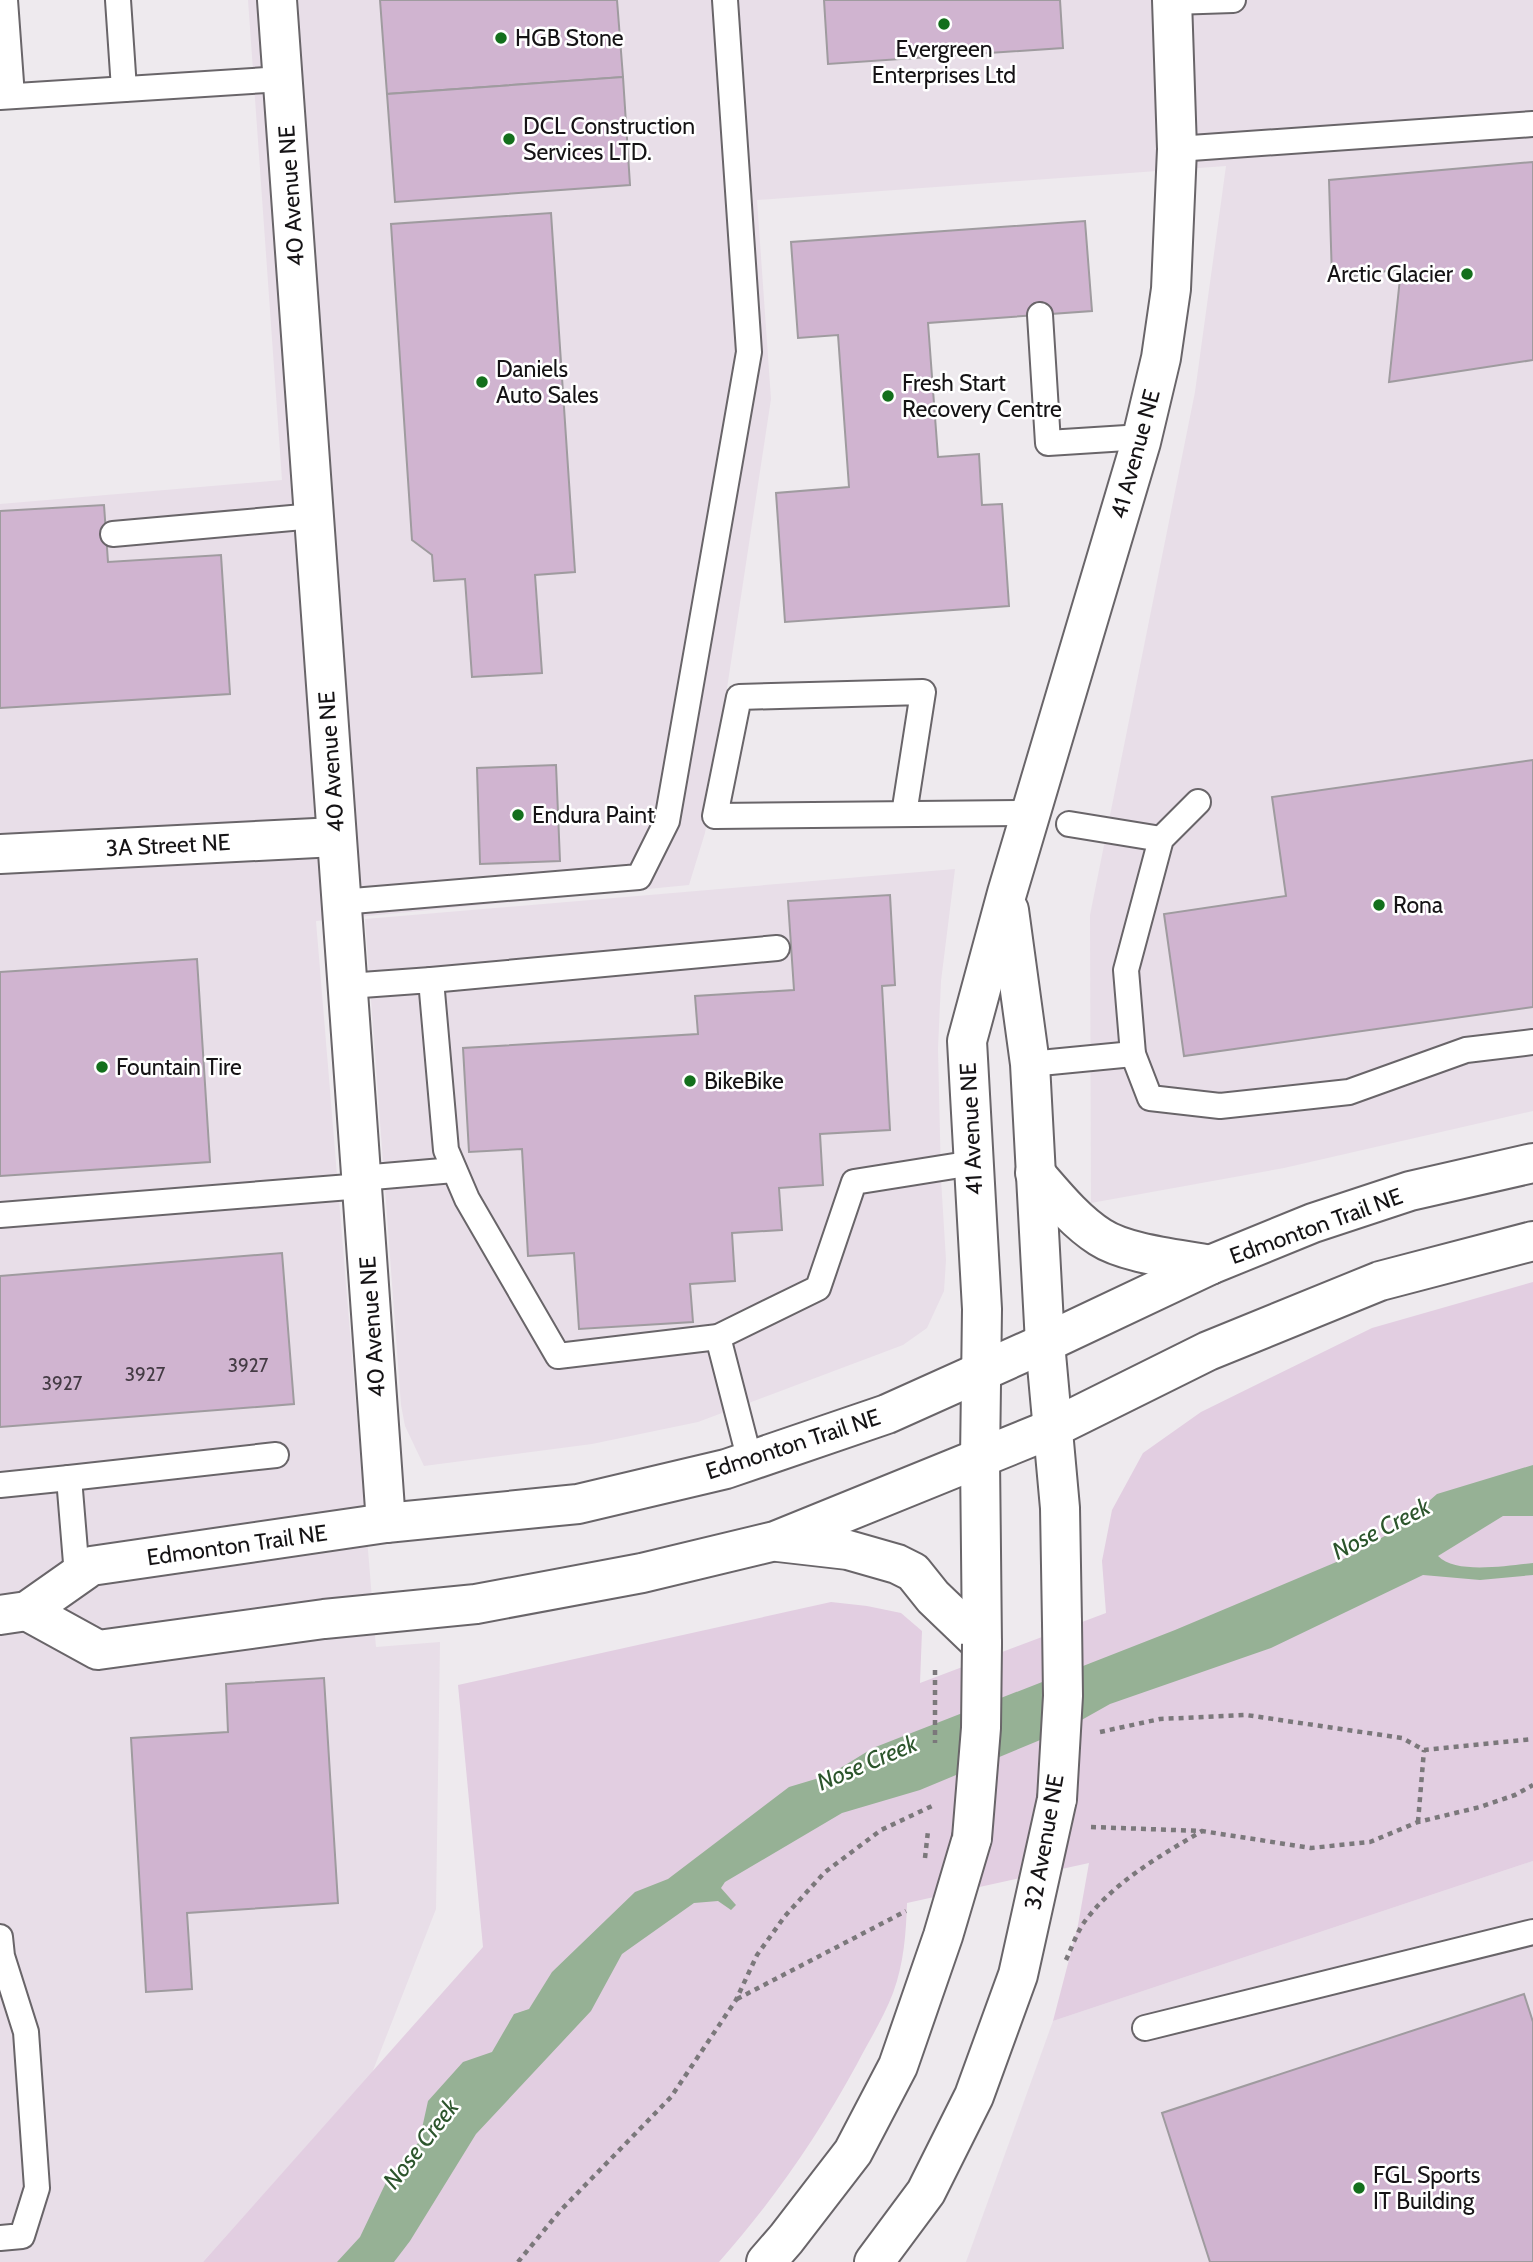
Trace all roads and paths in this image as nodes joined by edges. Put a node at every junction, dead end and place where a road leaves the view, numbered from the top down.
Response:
1 (5, 0) edge
2 (118, 0) edge
3 (277, 0) edge
4 (725, 0) edge
5 (1233, 0) edge
6 (1172, 1) edge
7 (283, 79) junction
8 (124, 89) junction
9 (6, 97) edge
10 (1533, 124) edge
11 (1177, 149) junction
12 (1040, 315) dead end
13 (1142, 438) junction
14 (314, 516) junction
15 (113, 534) dead end
16 (1198, 802) dead end
17 (1031, 813) junction
18 (904, 814) junction
19 (1069, 824) dead end
20 (336, 837) junction
21 (1161, 839) junction
22 (0, 854) edge
23 (1007, 893) junction
24 (341, 902) junction
25 (778, 948) dead end
26 (431, 980) junction
27 (348, 986) junction
28 (1533, 1042) edge
29 (1133, 1054) junction
30 (1030, 1064) junction
31 (973, 1163) junction
32 (1533, 1163) edge
33 (454, 1170) junction
34 (1035, 1173) junction
35 (361, 1182) junction
36 (0, 1216) edge
37 (1533, 1241) edge
38 (1210, 1265) junction
39 (718, 1337) junction
40 (1045, 1343) junction
41 (980, 1371) junction
42 (1051, 1429) junction
43 (276, 1455) dead end
44 (980, 1459) junction
45 (750, 1461) junction
46 (69, 1478) junction
47 (0, 1485) edge
48 (386, 1523) junction
49 (775, 1541) junction
50 (77, 1575) junction
51 (13, 1613) edge
52 (982, 1644) junction
53 (934, 1670) dead end
54 (1424, 1749) dead end
55 (935, 1753) dead end
56 (1533, 1785) edge
57 (933, 1793) dead end
58 (1418, 1822) junction
59 (1090, 1827) dead end
60 (1202, 1831) junction
61 (925, 1858) dead end
62 (911, 1909) dead end
63 (1533, 1932) edge
64 (1, 1950) edge
65 (1065, 1961) dead end
66 (736, 2000) dead end
67 (1145, 2028) dead end
68 (0, 2238) edge
69 (766, 2262) edge
70 (874, 2262) edge

1 - 9 lane
2 - 8 lane
3 - 7 main road, 40 Avenue NE
4 - 24 lane
5 - 6 lane
6 - 11 main road, 41 Avenue NE
7 - 8 lane
7 - 14 main road, 40 Avenue NE
8 - 9 lane
10 - 11 lane
11 - 13 main road, 41 Avenue NE
12 - 13 lane
13 - 17 main road, 41 Avenue NE
14 - 15 lane
14 - 20 main road, 40 Avenue NE
16 - 21 lane
17 - 18 lane
17 - 23 main road, 41 Avenue NE
18 - 18 lane
19 - 21 lane
20 - 22 main road, 3A Street NE
20 - 24 main road, 40 Avenue NE
21 - 29 lane
23 - 30 main road, 41 Avenue NE
23 - 31 main road, 41 Avenue NE
24 - 27 main road, 40 Avenue NE
25 - 26 lane
26 - 27 lane
26 - 33 lane
27 - 35 main road, 40 Avenue NE
28 - 29 lane
29 - 30 lane
30 - 34 main road, 41 Avenue NE
31 - 39 lane
31 - 41 main road, 41 Avenue NE
32 - 38 main road, Edmonton Trail NE
33 - 35 lane
33 - 39 lane
34 - 38 main road
34 - 40 main road, 41 Avenue NE
35 - 36 lane
35 - 48 main road, 40 Avenue NE
37 - 42 main road, Edmonton Trail NE
38 - 40 main road, Edmonton Trail NE
39 - 45 lane
40 - 41 main road, Edmonton Trail NE
40 - 42 main road, 32 Avenue NE
41 - 44 main road
41 - 45 main road, Edmonton Trail NE
42 - 44 main road, Edmonton Trail NE
42 - 70 main road, 32 Avenue NE, bridge
43 - 46 lane
44 - 49 main road, Edmonton Trail NE
44 - 52 main road
45 - 48 main road, Edmonton Trail NE
46 - 47 lane
46 - 50 lane
48 - 50 main road, Edmonton Trail NE
49 - 51 main road, Edmonton Trail NE
49 - 52 main road
50 - 51 main road, Edmonton Trail NE
52 - 69 main road, bridge
53 - 55 path, bridge
54 - 58 path
56 - 58 path
57 - 61 path, bridge
58 - 60 path
59 - 60 path
60 - 65 path
62 - 66 path
63 - 67 lane
64 - 68 lane

